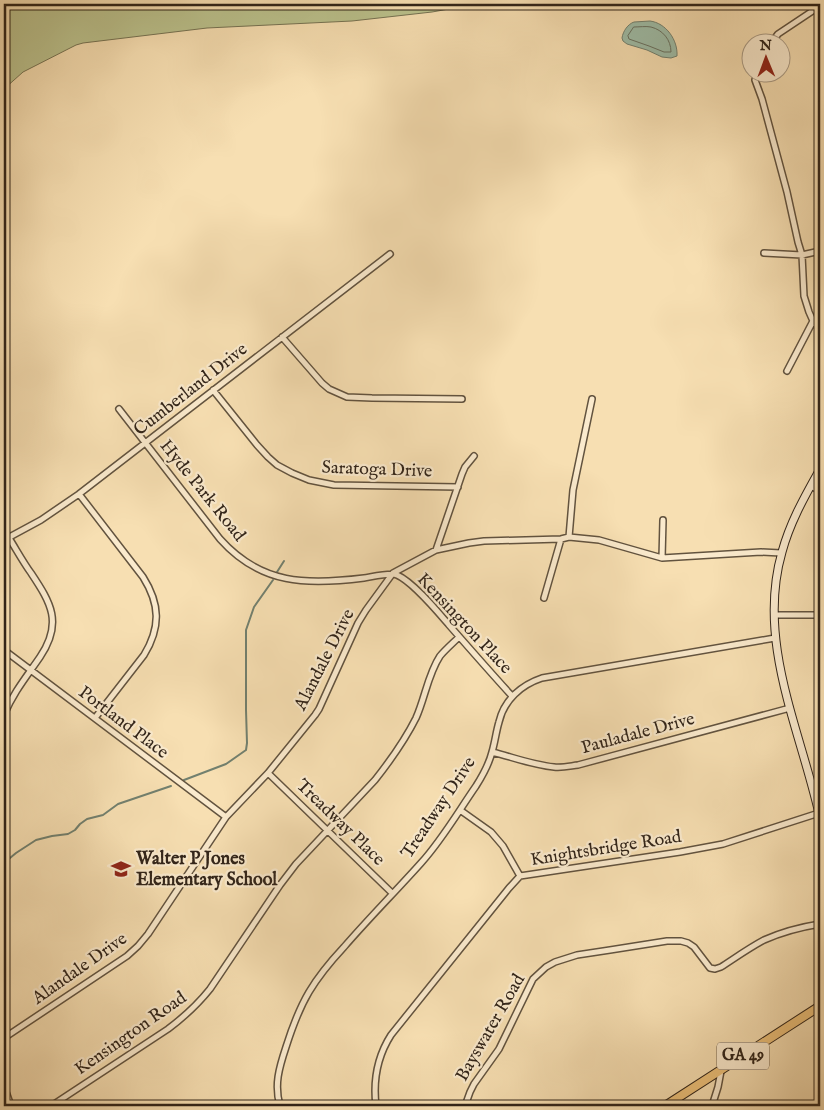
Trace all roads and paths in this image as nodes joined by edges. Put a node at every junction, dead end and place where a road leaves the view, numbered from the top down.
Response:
1 (820, 6) edge
2 (781, 32) edge
3 (757, 82) edge
4 (820, 251) edge
5 (764, 252) dead end
6 (390, 254) dead end
7 (802, 255) junction
8 (813, 321) junction
9 (820, 330) edge
10 (282, 336) junction
11 (787, 371) dead end
12 (213, 390) junction
13 (462, 399) dead end
14 (592, 399) dead end
15 (119, 409) dead end
16 (145, 442) junction
17 (474, 456) dead end
18 (820, 469) edge
19 (811, 486) junction
20 (458, 487) junction
21 (820, 491) edge
22 (78, 494) junction
23 (663, 520) dead end
24 (570, 537) junction
25 (6, 539) edge
26 (561, 539) junction
27 (436, 550) junction
28 (781, 553) junction
29 (662, 558) junction
30 (393, 574) junction
31 (544, 598) dead end
32 (774, 615) junction
33 (820, 615) edge
34 (460, 637) junction
35 (775, 638) junction
36 (4, 650) edge
37 (30, 670) junction
38 (512, 696) junction
39 (790, 708) junction
40 (4, 715) edge
41 (94, 718) junction
42 (492, 752) junction
43 (268, 773) junction
44 (460, 810) junction
45 (820, 813) edge
46 (226, 817) junction
47 (328, 831) junction
48 (520, 876) junction
49 (392, 893) junction
50 (820, 924) edge
51 (820, 1006) edge
52 (4, 1038) edge
53 (721, 1071) junction
54 (4, 1086) edge
55 (11, 1106) edge
56 (51, 1106) edge
57 (280, 1106) edge
58 (376, 1106) edge
59 (465, 1106) edge
60 (665, 1106) edge
61 (712, 1106) edge

1 - 2 street
3 - 7 street
4 - 7 street
5 - 7 street
6 - 10 street, Cumberland Drive
7 - 8 street
8 - 9 street
8 - 11 street
10 - 12 street, Cumberland Drive
10 - 13 street
12 - 16 street, Cumberland Drive
12 - 20 street, Saratoga Drive
14 - 24 street
15 - 16 street, Hyde Park Road
16 - 22 street, Cumberland Drive
16 - 30 street, Hyde Park Road
17 - 20 street
18 - 19 street
19 - 21 street
19 - 28 street
20 - 27 street
22 - 25 street, Cumberland Drive
22 - 41 street
23 - 29 street
24 - 26 street, Alandale Drive
24 - 29 street, Alandale Drive
25 - 37 street
26 - 27 street, Alandale Drive
26 - 31 street
27 - 30 street, Alandale Drive
28 - 29 street, Alandale Drive
28 - 32 street
30 - 34 street, Kensington Place
30 - 43 street, Alandale Drive
32 - 33 street
32 - 35 street
34 - 38 street, Kensington Place
34 - 47 street, Kensington Road
35 - 38 street, Treadway Drive
35 - 39 street
36 - 37 street, Portland Place
37 - 40 street
37 - 41 street, Portland Place
38 - 42 street, Treadway Drive
39 - 42 street, Pauladale Drive
39 - 45 street
41 - 46 street, Portland Place
42 - 44 street, Treadway Drive
43 - 46 street, Alandale Drive
43 - 47 street, Treadway Place
44 - 48 street
44 - 49 street, Treadway Drive
45 - 48 street, Knightsbridge Road
46 - 52 street, Alandale Drive
47 - 49 street, Treadway Place
47 - 56 street, Kensington Road
48 - 58 street, Knightsbridge Road
49 - 57 street, Treadway Drive
50 - 59 street, Bayswater Road
51 - 53 main road, GA 49
53 - 60 main road, GA 49
53 - 61 street
54 - 55 street

